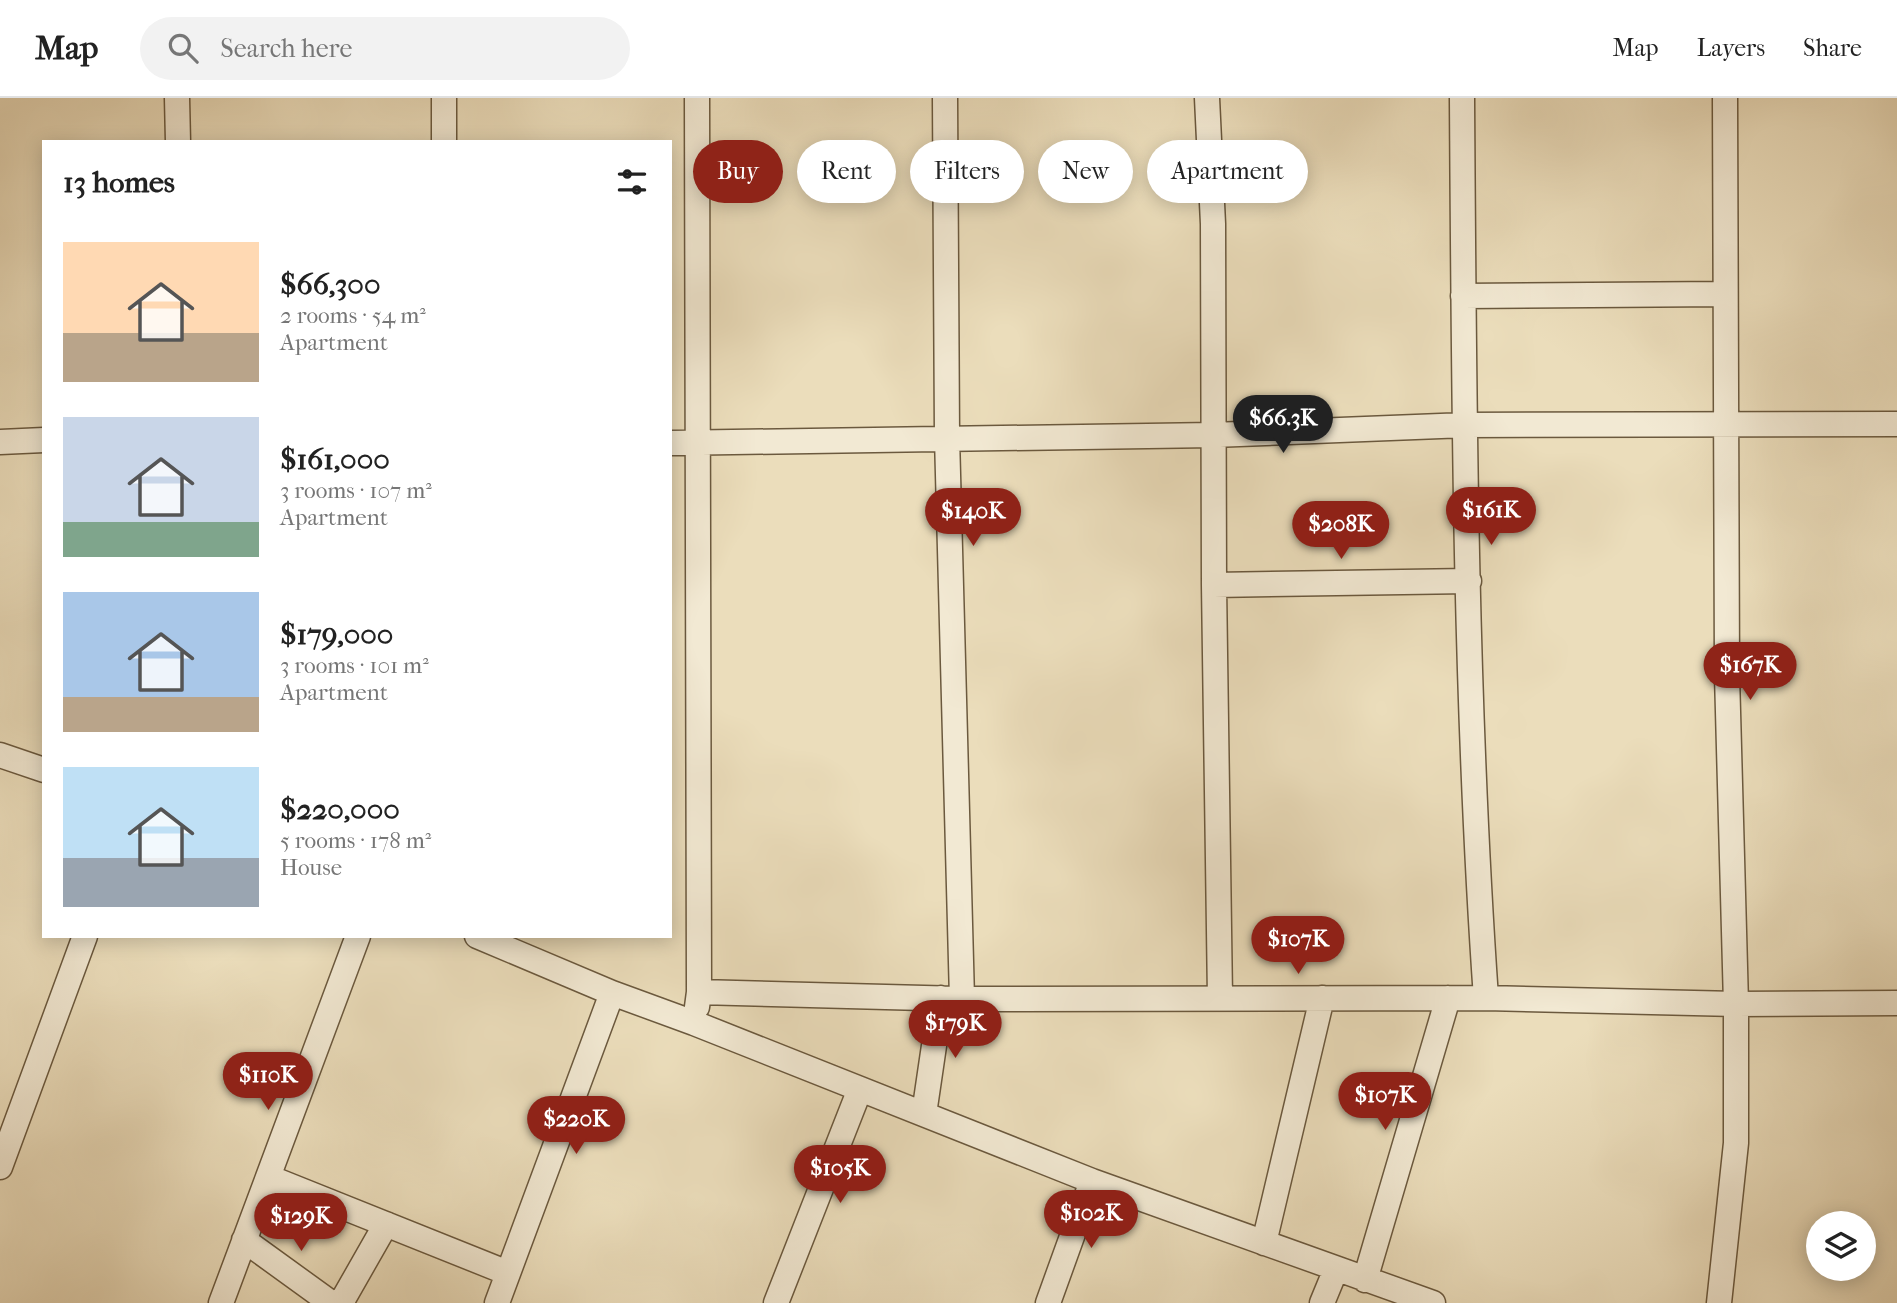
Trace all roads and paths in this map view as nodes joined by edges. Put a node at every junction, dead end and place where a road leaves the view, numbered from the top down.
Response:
1 (177, 98) edge
2 (444, 98) edge
3 (696, 98) edge
4 (945, 98) edge
5 (1208, 98) edge
6 (1462, 98) edge
7 (1725, 98) edge
8 (178, 140) edge
9 (444, 140) edge
10 (1724, 294) junction
11 (1463, 296) junction
12 (1897, 424) edge
13 (1466, 425) junction
14 (1727, 425) junction
15 (1213, 435) junction
16 (947, 437) junction
17 (42, 440) edge
18 (0, 442) edge
19 (672, 443) edge
20 (698, 443) junction
21 (1469, 581) junction
22 (1214, 585) junction
23 (0, 755) edge
24 (42, 769) edge
25 (84, 938) edge
26 (357, 938) edge
27 (482, 938) edge
28 (699, 992) junction
29 (612, 993) junction
30 (951, 998) junction
31 (1220, 998) junction
32 (1322, 998) junction
33 (1448, 998) junction
34 (1486, 998) junction
35 (1897, 1003) edge
36 (1736, 1004) junction
37 (694, 1023) junction
38 (860, 1089) junction
39 (924, 1114) junction
40 (0, 1167) edge
41 (268, 1177) junction
42 (1093, 1181) junction
43 (386, 1224) junction
44 (244, 1240) junction
45 (1264, 1243) junction
46 (1336, 1269) junction
47 (508, 1273) junction
48 (1365, 1280) junction
49 (221, 1303) edge
50 (331, 1303) edge
51 (341, 1303) edge
52 (497, 1303) edge
53 (776, 1303) edge
54 (1048, 1303) edge
55 (1322, 1303) edge
56 (1433, 1303) edge
57 (1719, 1303) edge

1 - 8 street
2 - 9 street
3 - 20 street
4 - 16 street
5 - 15 street
6 - 11 street
7 - 10 street
10 - 11 street
10 - 14 street
11 - 13 street
12 - 14 street
13 - 14 street
13 - 15 street
13 - 21 street
14 - 36 street
15 - 16 street
15 - 22 street
16 - 20 street
16 - 30 street
17 - 18 street
19 - 20 street
20 - 28 street
21 - 22 street
21 - 34 street
22 - 31 street
23 - 24 street
25 - 40 street
26 - 41 street
27 - 29 street
28 - 30 street
28 - 37 street
29 - 37 street
29 - 47 street
30 - 31 street
30 - 39 street
31 - 32 street
32 - 33 street
32 - 45 street
33 - 34 street
33 - 48 street
34 - 36 street
35 - 36 street
36 - 57 street
37 - 38 street
38 - 39 street
38 - 53 street
39 - 42 street
41 - 43 street
41 - 44 street
42 - 45 street
42 - 54 street
43 - 47 street
43 - 51 street
44 - 49 street
44 - 50 street
45 - 46 street
46 - 48 street
46 - 55 street
47 - 52 street
48 - 56 street

